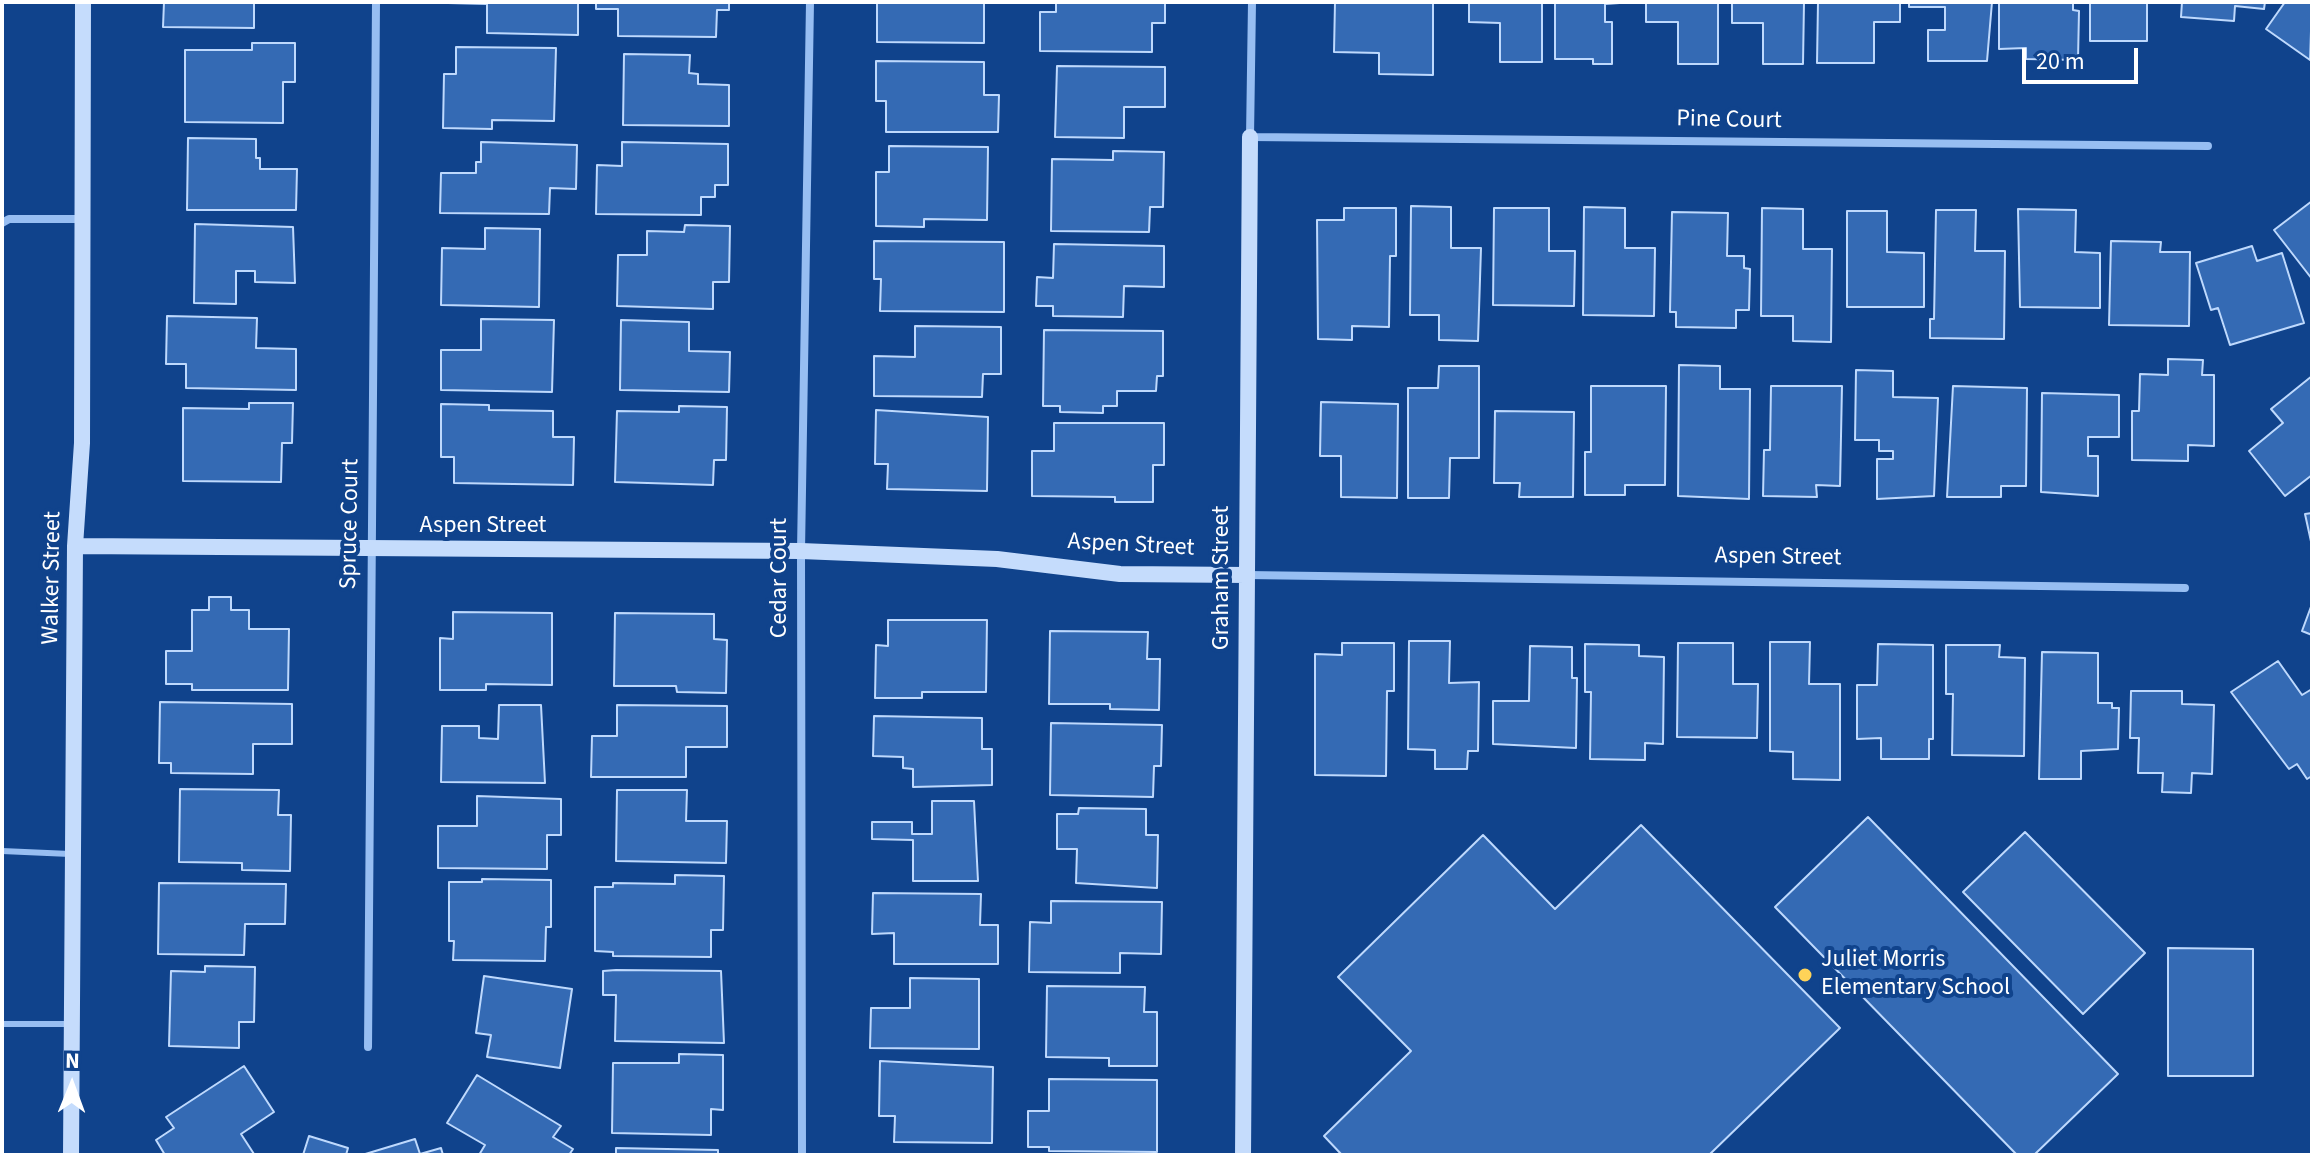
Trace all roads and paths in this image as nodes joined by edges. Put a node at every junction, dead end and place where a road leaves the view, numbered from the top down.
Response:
1 (83, 2) edge
2 (376, 2) edge
3 (810, 2) edge
4 (1252, 2) edge
5 (1250, 137) junction
6 (2208, 146) dead end
7 (4, 219) edge
8 (83, 219) junction
9 (75, 546) junction
10 (370, 551) junction
11 (801, 551) junction
12 (1247, 575) junction
13 (2185, 588) dead end
14 (2, 851) edge
15 (74, 855) junction
16 (2, 1024) edge
17 (72, 1024) junction
18 (368, 1047) dead end
19 (71, 1155) edge
20 (802, 1155) edge
21 (1243, 1155) edge

1 - 8 street, Walker Street
2 - 10 street, Spruce Court
3 - 11 street, Cedar Court
4 - 5 street, Graham Street
5 - 6 street, Pine Court
5 - 12 street, Graham Street
7 - 8 street
8 - 9 street, Walker Street
9 - 10 street, Aspen Street
9 - 15 street, Walker Street
10 - 11 street, Aspen Street
10 - 18 street, Spruce Court
11 - 12 street, Aspen Street
11 - 20 street, Cedar Court
12 - 13 street, Aspen Street
12 - 21 street, Graham Street
14 - 15 lane
15 - 17 street, Walker Street
16 - 17 lane
17 - 19 street, Walker Street

